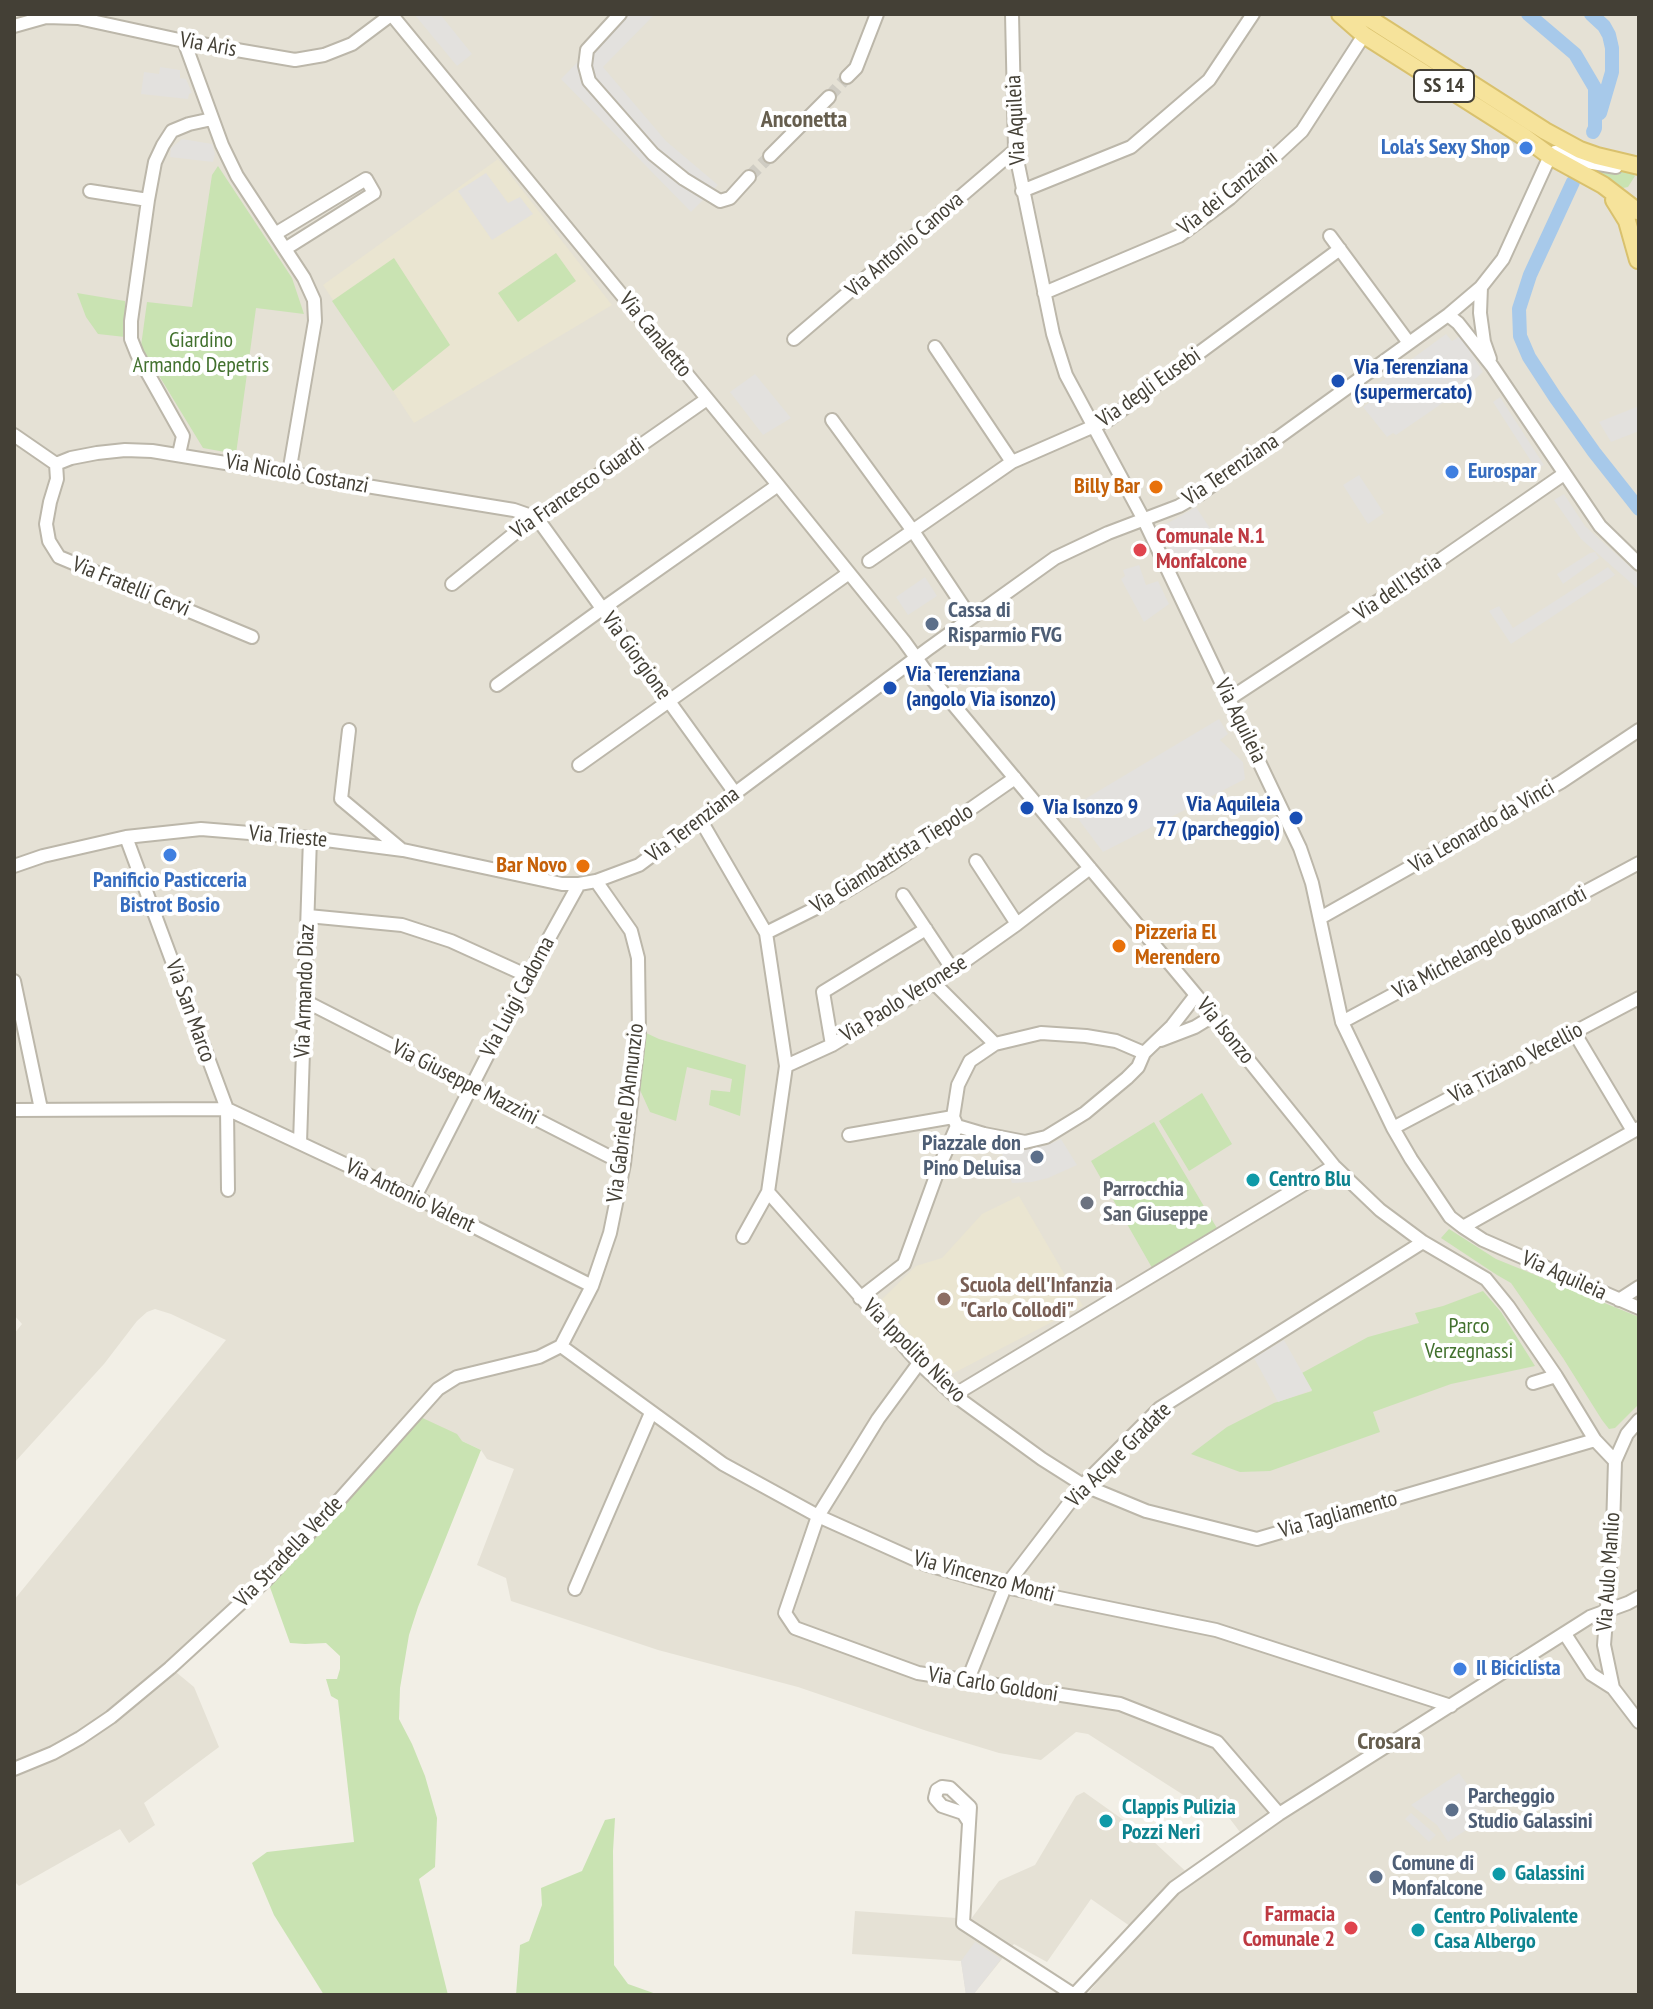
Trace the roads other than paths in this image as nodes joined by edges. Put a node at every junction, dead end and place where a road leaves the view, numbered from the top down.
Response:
1 (392, 14) edge
2 (620, 14) edge
3 (877, 14) edge
4 (1012, 14) edge
5 (1253, 14) edge
6 (1340, 14) edge
7 (1359, 14) edge
8 (111, 19) edge
9 (14, 26) edge
10 (1364, 35) junction
11 (184, 41) junction
12 (847, 77) tunnel mouth
13 (829, 97) tunnel mouth
14 (212, 119) junction
15 (1015, 150) junction
16 (770, 156) tunnel mouth
17 (1550, 156) junction
18 (1636, 166) edge
19 (749, 177) tunnel mouth
20 (1603, 185) junction
21 (90, 191) dead end
22 (1022, 191) junction
23 (1638, 192) edge
24 (148, 200) junction
25 (1638, 214) edge
26 (275, 234) junction
27 (1330, 236) dead end
28 (285, 249) junction
29 (1340, 249) junction
30 (1639, 258) edge
31 (1481, 287) junction
32 (1044, 293) junction
33 (1448, 315) junction
34 (794, 339) dead end
35 (1409, 343) junction
36 (935, 347) dead end
37 (1492, 366) junction
38 (707, 399) junction
39 (832, 420) dead end
40 (1094, 427) junction
41 (14, 435) edge
42 (179, 454) junction
43 (1012, 462) junction
44 (56, 464) junction
45 (289, 473) junction
46 (1564, 474) junction
47 (778, 485) junction
48 (537, 518) junction
49 (1144, 520) junction
50 (913, 531) junction
51 (869, 561) dead end
52 (1639, 564) edge
53 (849, 573) junction
54 (452, 584) dead end
55 (602, 609) junction
56 (971, 618) junction
57 (252, 637) dead end
58 (917, 657) junction
59 (497, 685) dead end
60 (1229, 699) junction
61 (668, 700) junction
62 (349, 730) dead end
63 (1639, 730) edge
64 (579, 765) dead end
65 (1015, 778) junction
66 (735, 793) junction
67 (700, 819) junction
68 (126, 837) junction
69 (310, 838) junction
70 (403, 850) junction
71 (976, 861) dead end
72 (1639, 863) edge
73 (14, 866) edge
74 (1090, 868) junction
75 (596, 881) junction
76 (562, 884) joint
77 (579, 884) junction
78 (903, 895) dead end
79 (308, 916) junction
80 (1320, 918) junction
81 (1017, 924) junction
82 (926, 929) junction
83 (766, 933) junction
84 (953, 970) junction
85 (528, 976) junction
86 (14, 981) edge
87 (934, 983) junction
88 (1196, 995) junction
89 (1639, 998) edge
90 (305, 1001) junction
91 (1213, 1016) junction
92 (1342, 1022) junction
93 (1574, 1032) junction
94 (1158, 1041) junction
95 (995, 1044) junction
96 (832, 1045) junction
97 (1144, 1053) junction
98 (786, 1066) junction
99 (471, 1086) junction
100 (41, 1109) junction
101 (227, 1109) junction
102 (14, 1110) edge
103 (955, 1121) junction
104 (1393, 1128) junction
105 (1636, 1130) edge
106 (849, 1135) dead end
107 (300, 1143) junction
108 (624, 1164) junction
109 (1334, 1166) junction
110 (228, 1190) dead end
111 (768, 1192) junction
112 (415, 1197) junction
113 (1463, 1227) junction
114 (743, 1237) dead end
115 (1423, 1242) junction
116 (592, 1286) junction
117 (1639, 1287) edge
118 (860, 1298) junction
119 (1619, 1300) junction
120 (1639, 1308) edge
121 (561, 1346) junction
122 (919, 1363) junction
123 (1556, 1376) junction
124 (1533, 1383) dead end
125 (954, 1395) junction
126 (651, 1413) junction
127 (1639, 1420) edge
128 (1595, 1440) junction
129 (1615, 1461) junction
130 (1083, 1485) junction
131 (818, 1516) junction
132 (1005, 1587) junction
133 (575, 1589) dead end
134 (1639, 1597) edge
135 (1608, 1611) junction
136 (1565, 1634) junction
137 (967, 1682) junction
138 (1613, 1688) junction
139 (1451, 1706) junction
140 (1639, 1722) edge
141 (14, 1769) edge
142 (1279, 1814) junction
143 (969, 1822) dead end
144 (1074, 1995) edge

1 - 11 street, Via Aris
1 - 38 street, Via Canaletto
2 - 19 street
3 - 12 street
4 - 15 street, Via Aquileia
5 - 22 street
6 - 10 main road, SS 14
7 - 18 main road
8 - 9 street, Via Aris
8 - 11 street, Via Aris
10 - 17 main road, SS 14
10 - 32 street, Via dei Canziani
11 - 14 street
13 - 16 street
14 - 24 street
14 - 26 street
15 - 22 street, Via Aquileia
15 - 34 street, Via Antonio Canova
17 - 18 street
17 - 20 main road
17 - 31 street, Via Terenziana
20 - 25 main road
20 - 30 main road
21 - 24 street
22 - 32 street, Via Aquileia
23 - 25 main road
24 - 42 street
26 - 28 street
26 - 28 street
27 - 29 street
28 - 45 street
29 - 35 street
29 - 40 street, Via degli Eusebi
31 - 33 street, Via Terenziana
31 - 37 street
32 - 40 street, Via Aquileia
33 - 35 street, Via Terenziana
33 - 37 street
35 - 49 street, Via Terenziana
36 - 43 street
37 - 46 street
38 - 47 street, Via Canaletto
38 - 48 street, Via Francesco Guardi
39 - 50 street
40 - 43 street, Via degli Eusebi
40 - 49 street, Via Aquileia
41 - 44 street
42 - 44 street, Via Nicolò Costanzi
42 - 45 street, Via Nicolò Costanzi
43 - 50 street, Via degli Eusebi
44 - 57 street, Via Fratelli Cervi
45 - 48 street, Via Nicolò Costanzi
46 - 52 street
46 - 60 street, Via dell'Istria
47 - 53 street, Via Canaletto
47 - 55 street
48 - 54 street, Via Francesco Guardi
48 - 55 street, Via Giorgione
49 - 56 street, Via Terenziana
49 - 60 street, Via Aquileia
50 - 51 street, Via degli Eusebi
50 - 56 street
53 - 58 street, Via Canaletto
53 - 61 street
55 - 59 street
55 - 61 street, Via Giorgione
56 - 58 street, Via Terenziana
58 - 65 street, Via Isonzo
58 - 66 street, Via Terenziana
60 - 80 street, Via Aquileia
61 - 64 street
61 - 66 street, Via Giorgione
62 - 70 street
63 - 80 street, Via Leonardo da Vinci
65 - 74 street, Via Isonzo
65 - 83 street, Via Giambattista Tiepolo
66 - 67 street, Via Terenziana
67 - 75 street, Via Terenziana
67 - 83 street
68 - 69 street, Via Trieste
68 - 73 street, Via Trieste
68 - 101 street, Via San Marco
69 - 70 street, Via Trieste
69 - 79 street, Via Armando Diaz
70 - 76 street, Via Trieste
71 - 81 street
72 - 92 street, Via Michelangelo Buonarroti
74 - 81 street, Via Paolo Veronese
74 - 88 street, Via Isonzo
75 - 77 street, Via Terenziana
75 - 108 street, Via Gabriele D'Annunzio
76 - 77 street, Via Terenziana
77 - 85 street, Via Luigi Cadorna
78 - 82 street
79 - 85 street
79 - 90 street, Via Armando Diaz
80 - 92 street, Via Aquileia
81 - 84 street, Via Paolo Veronese
82 - 84 street
82 - 96 street
83 - 98 street
84 - 87 street, Via Paolo Veronese
85 - 99 street, Via Luigi Cadorna
86 - 100 street
87 - 95 street
87 - 96 street, Via Paolo Veronese
88 - 91 street, Via Isonzo
88 - 94 street
89 - 93 street, Via Tiziano Vecellio
90 - 99 street, Via Giuseppe Mazzini
90 - 107 street, Via Armando Diaz
91 - 94 street
91 - 109 street, Via Isonzo
92 - 104 street, Via Aquileia
93 - 104 street, Via Tiziano Vecellio
93 - 105 street
94 - 97 street
95 - 97 street
95 - 103 street
96 - 98 street, Via Paolo Veronese
97 - 103 street
98 - 111 street
99 - 108 street, Via Giuseppe Mazzini
99 - 112 street, Via Luigi Cadorna
100 - 101 street
100 - 102 street
101 - 107 street, Via Antonio Valent
101 - 110 street, Via San Marco
103 - 106 street
103 - 118 street
104 - 113 street, Via Aquileia
105 - 113 street
107 - 112 street, Via Antonio Valent
108 - 116 street, Via Gabriele D'Annunzio
109 - 115 street, Via Isonzo
109 - 125 street
111 - 114 street
111 - 118 street, Via Ippolito Nievo
112 - 116 street, Via Antonio Valent
113 - 119 street, Via Aquileia
115 - 123 street, Via Isonzo
115 - 130 street, Via Acque Gradate
116 - 121 street, Via Gabriele D'Annunzio
117 - 119 street
118 - 122 street, Via Ippolito Nievo
119 - 120 street, Via Aquileia
121 - 126 street, Via Vincenzo Monti
121 - 141 street, Via Stradella Verde
122 - 125 street, Via Ippolito Nievo
122 - 131 street
123 - 124 street
123 - 128 street, Via Isonzo
125 - 130 street, Via Ippolito Nievo
126 - 131 street, Via Vincenzo Monti
126 - 133 street
127 - 129 street, Via Aulo Manlio
128 - 129 street, Via Isonzo
128 - 130 street, Via Tagliamento
129 - 135 street, Via Aulo Manlio
130 - 132 street, Via Acque Gradate
131 - 132 street, Via Vincenzo Monti
131 - 137 street, Via Carlo Goldoni
132 - 137 street, Via Acque Gradate
132 - 139 street, Via Vincenzo Monti
134 - 135 street
135 - 136 street
135 - 138 street, Via Aulo Manlio
136 - 138 street
136 - 139 street
137 - 142 street, Via Carlo Goldoni
138 - 140 street, Via Aulo Manlio
139 - 142 street
142 - 144 street
143 - 144 street

